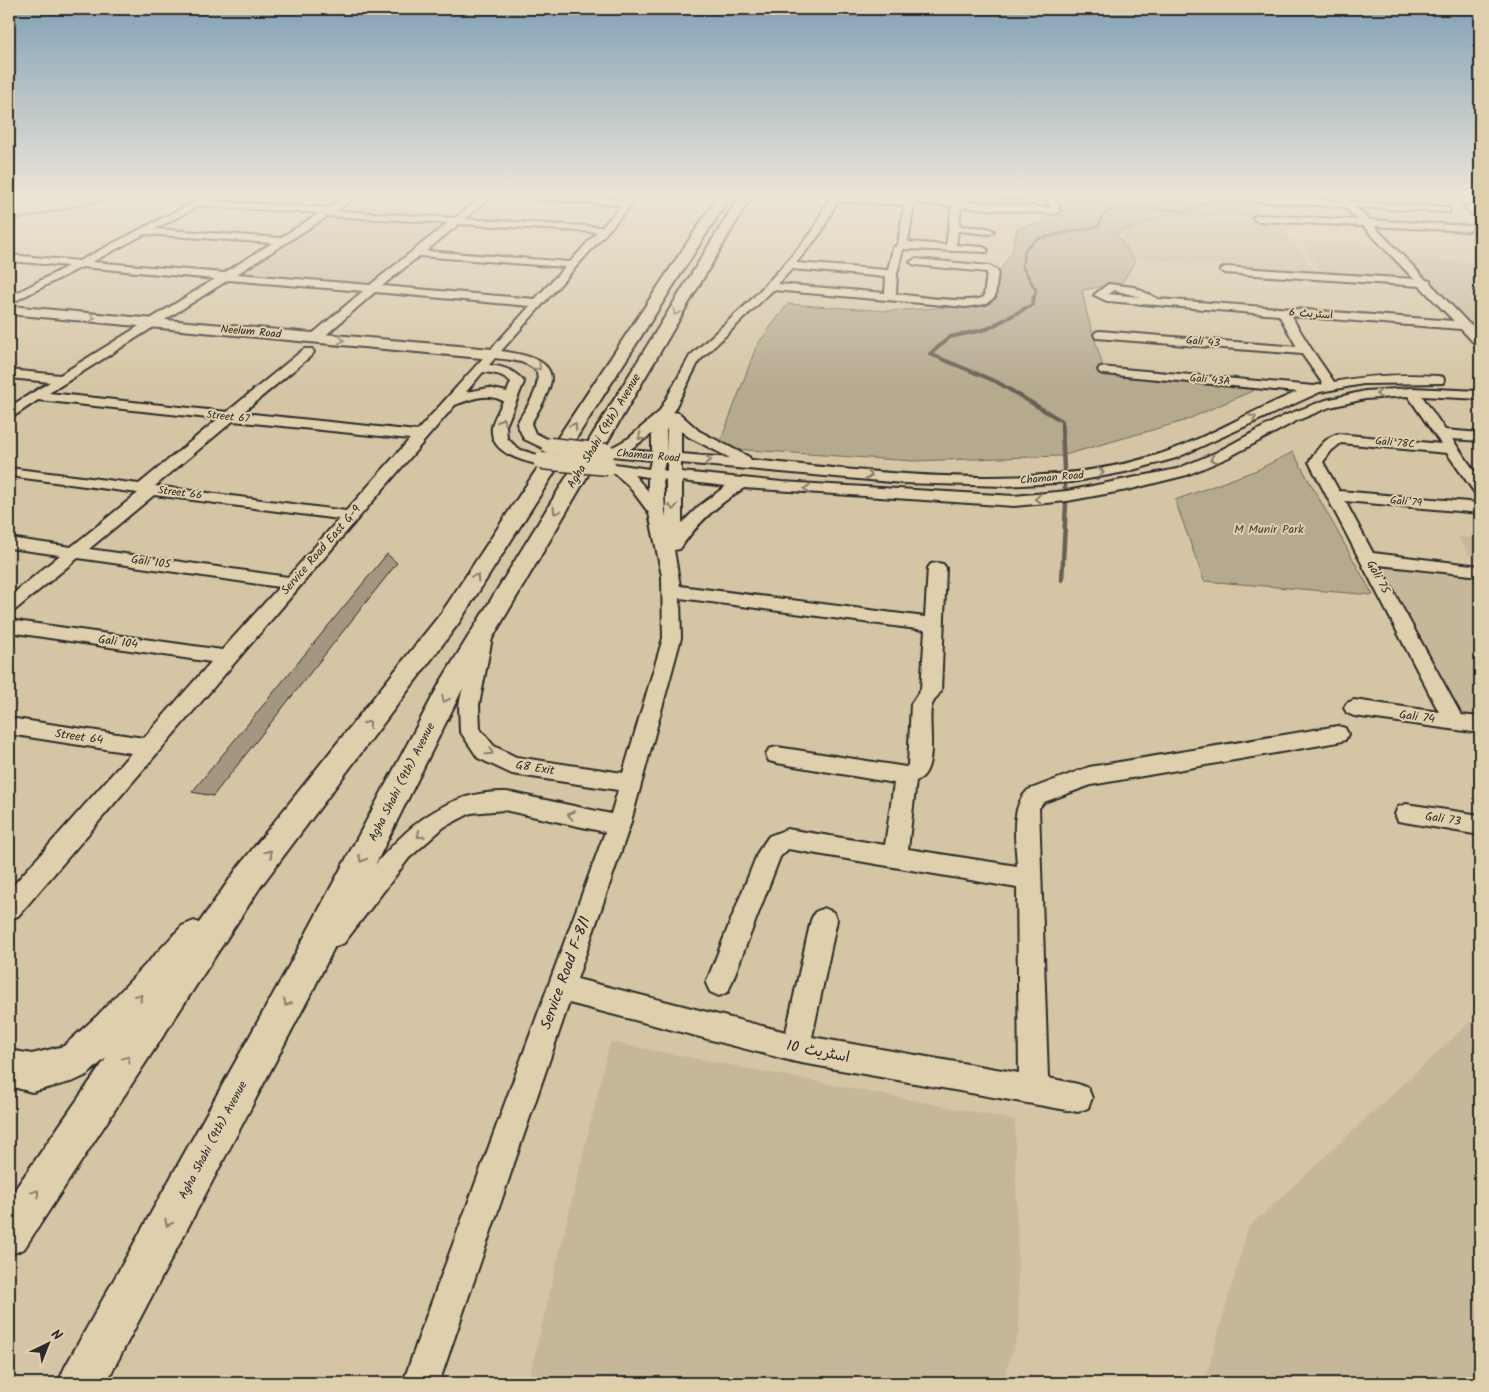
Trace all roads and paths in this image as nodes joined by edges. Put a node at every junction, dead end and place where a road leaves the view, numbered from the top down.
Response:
1 (32, 260) edge
2 (87, 260) edge
3 (252, 260) edge
4 (408, 260) edge
5 (508, 260) edge
6 (578, 260) edge
7 (684, 260) edge
8 (687, 260) edge
9 (794, 260) edge
10 (895, 260) edge
11 (1403, 260) edge
12 (915, 262) dead end
13 (79, 264) junction
14 (574, 265) junction
15 (789, 266) junction
16 (1225, 270) dead end
17 (892, 274) junction
18 (226, 277) junction
19 (1426, 284) junction
20 (769, 286) junction
21 (372, 289) junction
22 (890, 297) junction
23 (9, 301) edge
24 (1156, 302) dead end
25 (540, 303) junction
26 (9, 310) edge
27 (1283, 312) junction
28 (9, 322) edge
29 (151, 323) junction
30 (1467, 326) junction
31 (135, 333) junction
32 (1100, 335) dead end
33 (1480, 342) edge
34 (311, 345) junction
35 (1306, 351) junction
36 (492, 354) junction
37 (480, 368) junction
38 (1104, 370) dead end
39 (9, 374) edge
40 (62, 379) junction
41 (1480, 383) edge
42 (1324, 388) junction
43 (1412, 392) junction
44 (1480, 395) edge
45 (36, 396) junction
46 (511, 400) junction
47 (450, 403) junction
48 (9, 413) edge
49 (669, 414) junction
50 (229, 417) junction
51 (1442, 434) junction
52 (421, 436) junction
53 (1480, 437) edge
54 (1338, 438) joint
55 (1452, 449) junction
56 (666, 457) junction
57 (612, 460) junction
58 (751, 464) junction
59 (9, 472) edge
60 (656, 474) junction
61 (673, 476) junction
62 (743, 482) junction
63 (146, 489) junction
64 (1480, 490) edge
65 (1332, 495) junction
66 (1480, 508) edge
67 (657, 512) junction
68 (351, 516) junction
69 (9, 543) edge
70 (671, 550) junction
71 (76, 552) junction
72 (1369, 558) junction
73 (937, 568) dead end
74 (1480, 571) edge
75 (293, 583) junction
76 (673, 591) junction
77 (9, 606) edge
78 (934, 625) junction
79 (9, 626) edge
80 (486, 626) junction
81 (227, 658) junction
82 (1354, 708) dead end
83 (1455, 722) junction
84 (1480, 725) edge
85 (9, 726) edge
86 (1338, 734) dead end
87 (149, 747) junction
88 (777, 755) dead end
89 (906, 776) junction
90 (630, 784) junction
91 (1406, 814) dead end
92 (1480, 825) edge
93 (619, 826) junction
94 (895, 858) junction
95 (250, 876) junction
96 (1028, 878) junction
97 (12, 899) edge
98 (824, 920) dead end
99 (302, 976) junction
100 (719, 983) dead end
101 (561, 988) junction
102 (796, 1048) junction
103 (20, 1070) edge
104 (1034, 1089) junction
105 (1078, 1098) dead end
106 (9, 1234) edge
107 (81, 1383) edge
108 (422, 1383) edge

1 - 13 street
2 - 13 street
3 - 18 street
4 - 21 street
5 - 14 street
6 - 14 street, Service Road East G-9
95 -> 7 main road, Agha Shahi (9th) Avenue
8 -> 80 main road, Agha Shahi (9th) Avenue
9 - 15 street, Service Road F-8/1
10 - 17 street
11 - 19 street
12 - 22 street
13 - 18 street
13 - 23 street
14 - 25 street, Service Road East G-9
15 - 17 street
15 - 20 street, Service Road F-8/1
16 - 19 street
17 - 22 street
18 - 21 street
18 - 29 street
19 - 30 street
20 - 22 street
20 - 49 street, Service Road F-8/1
21 - 25 street
21 - 34 street
24 - 27 street, اسٹریٹ 6
25 - 36 street, Service Road East G-9
26 -> 29 main road, Neelum Road
27 - 30 street, اسٹریٹ 6
27 - 35 street
28 - 31 main road, Neelum Road
29 - 31 street
29 - 34 main road, Neelum Road
30 - 33 street
31 - 34 main road, Neelum Road
31 - 40 street
32 - 35 street, Gali 43
34 -> 36 main road, Neelum Road
34 - 37 main road, Neelum Road
34 - 50 street
35 - 42 street
36 - 37 street, Service Road East G-9
36 -> 57 street, bridge
37 - 46 street
37 - 47 street, Service Road East G-9
38 - 42 street, Gali 43A
39 - 40 street
40 - 45 street
41 - 42 street, Chaman Road
58 -> 42 street, Chaman Road
43 - 44 street, Chaman Road
43 - 51 street
43 -> 62 street, Chaman Road
45 - 48 street
45 - 50 street, Street 67
46 - 47 street
57 -> 46 street, bridge
47 - 52 street, Service Road East G-9
49 - 56 street, Service Road F-8/1
49 -> 57 street
49 - 58 street
50 - 52 street, Street 67
50 - 63 street
51 - 53 street
51 - 55 street
52 - 68 street, Service Road East G-9
54 - 55 street, Gali 78C
54 - 65 street, Gali 75
55 - 64 street
56 - 57 street, Chaman Road
56 -> 58 street, Chaman Road
56 - 60 street, Service Road F-8/1
56 - 61 street, Service Road F-8/1
57 - 60 street, Chaman Road
57 - 67 street
59 - 63 street, Street 66
60 - 61 street, Chaman Road
60 - 67 street, Service Road F-8/1
61 - 62 street, Chaman Road
61 -> 70 street, Service Road F-8/1
62 - 70 street
63 - 68 street, Street 66
63 - 71 street
65 - 66 street, Gali 79
65 - 72 street, Gali 75
67 - 70 street, Service Road F-8/1
68 - 75 street, Service Road East G-9
69 - 71 street, Gali 105
70 - 76 street, Service Road F-8/1
71 - 75 street, Gali 105
71 - 77 street
72 - 74 street
72 - 83 street, Gali 75
73 - 78 street
75 - 81 street, Service Road East G-9
76 - 78 street
76 - 90 street, Service Road F-8/1
78 - 89 street
79 - 81 street, Gali 104
80 -> 90 street, G8 Exit
80 -> 99 main road, Agha Shahi (9th) Avenue
81 - 87 street, Service Road East G-9
82 - 83 street, Gali 74
83 - 84 street, Gali 74
85 - 87 street, Street 64
86 - 96 street
87 - 97 street, Service Road East G-9
88 - 89 street
89 - 94 street
90 - 93 street, Service Road F-8/1
91 - 92 street, Gali 73
93 -> 99 street
93 - 101 street, Service Road F-8/1
94 - 96 street
94 - 100 street
103 -> 95 main road
106 -> 95 main road, Agha Shahi (9th) Avenue
96 - 104 street
98 - 102 street
99 -> 107 main road, Agha Shahi (9th) Avenue
101 - 102 street, اسٹریٹ 10
101 - 108 street, Service Road F-8/1
102 - 104 street, اسٹریٹ 10
104 - 105 street, اسٹریٹ 10

